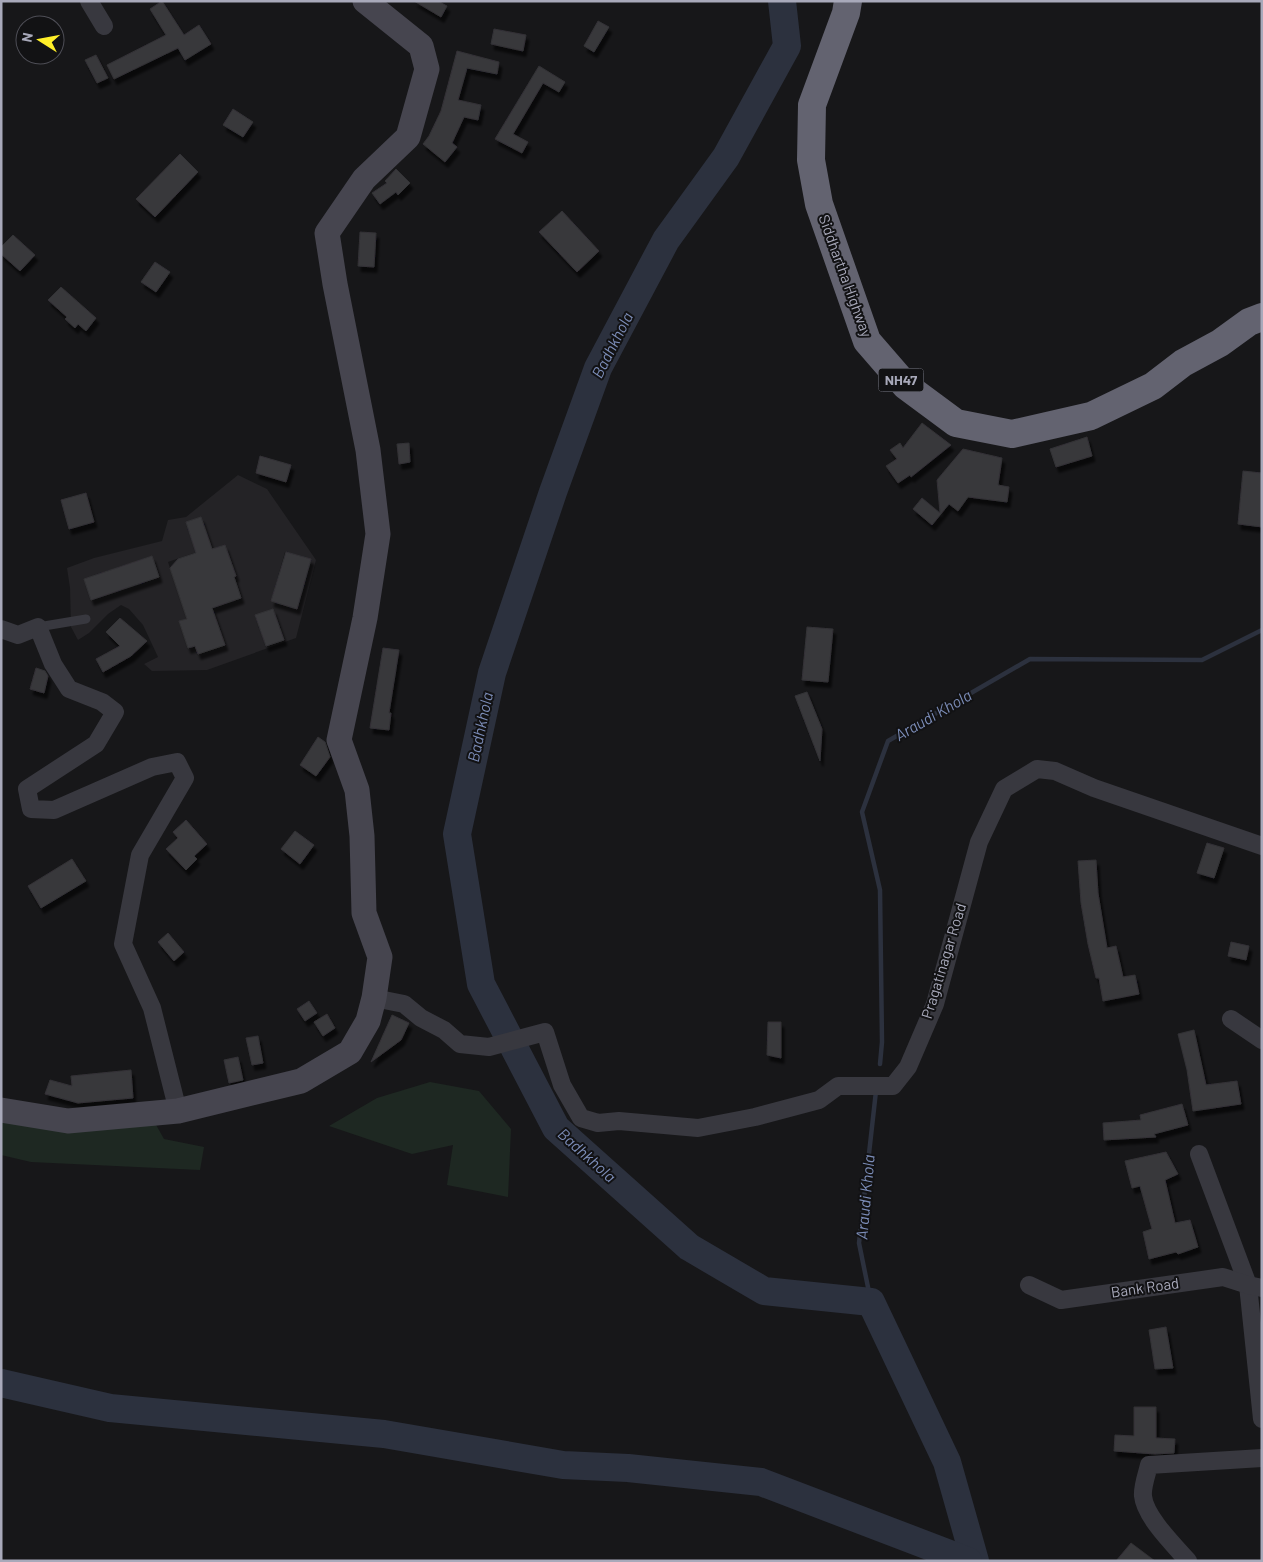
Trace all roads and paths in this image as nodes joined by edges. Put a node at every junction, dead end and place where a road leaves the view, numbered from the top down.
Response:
1 (89, 1) edge
2 (365, 1) edge
3 (848, 1) edge
4 (104, 26) dead end
5 (1262, 317) edge
6 (86, 618) dead end
7 (38, 627) junction
8 (1, 628) edge
9 (1262, 846) edge
10 (374, 998) junction
11 (1231, 1019) dead end
12 (1262, 1040) edge
13 (1, 1110) edge
14 (178, 1111) junction
15 (1199, 1154) dead end
16 (1029, 1285) dead end
17 (1255, 1286) edge
18 (1262, 1419) edge
19 (1262, 1458) edge
20 (1188, 1561) edge

1 - 4 street
2 - 10 main road
3 - 5 highway, Siddhartha Highway / NH47
6 - 7 lane
7 - 8 street
7 - 14 street
9 - 10 street, Pragatinagar Road
10 - 14 main road
11 - 12 street
13 - 14 main road
15 - 17 street
16 - 17 street, Bank Road
17 - 18 street
19 - 20 street

